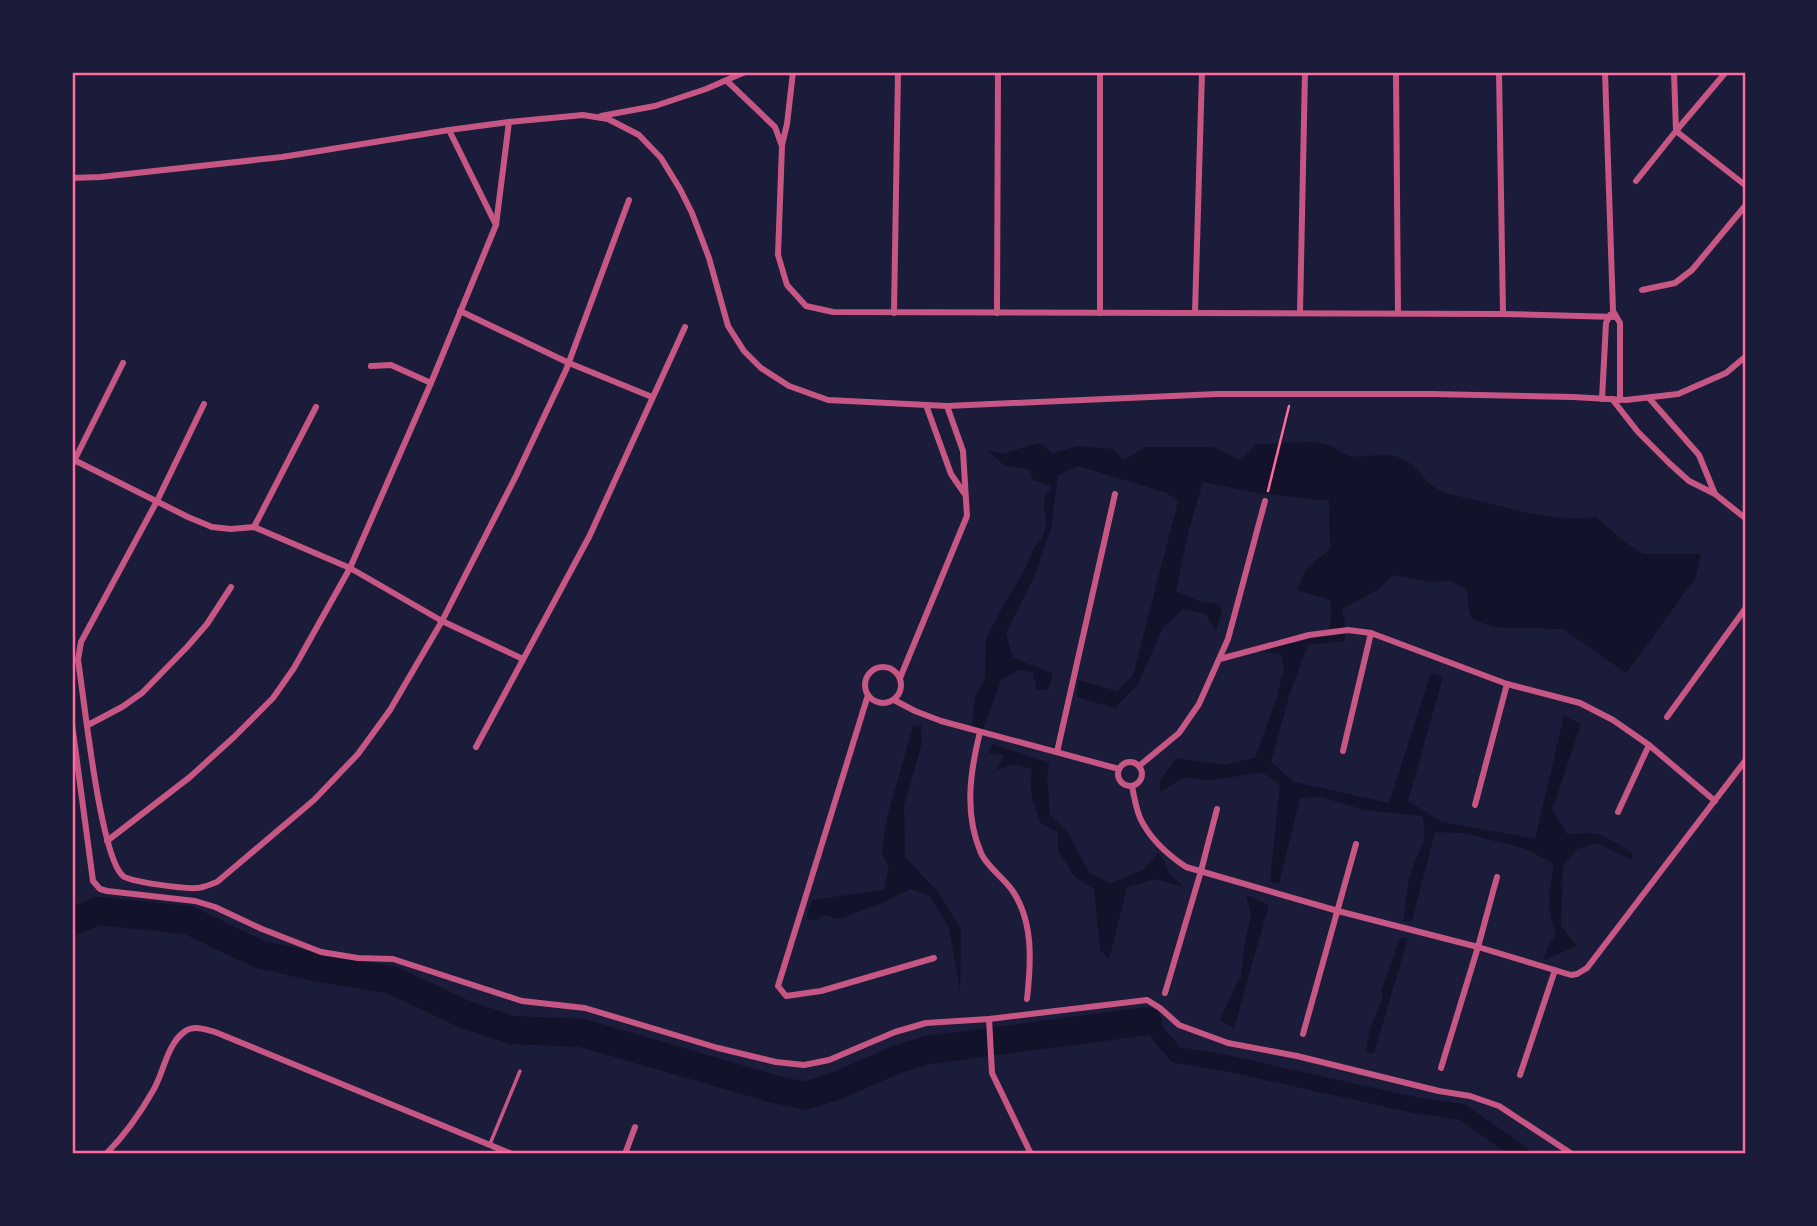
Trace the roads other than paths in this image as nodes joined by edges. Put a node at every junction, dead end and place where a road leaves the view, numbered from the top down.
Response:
1 (745, 72) edge
2 (793, 72) edge
3 (898, 72) edge
4 (998, 72) edge
5 (1100, 72) edge
6 (1202, 72) edge
7 (1305, 72) edge
8 (1396, 72) edge
9 (1499, 72) edge
10 (1605, 72) edge
11 (1674, 72) edge
12 (1727, 72) edge
13 (727, 80) junction
14 (595, 117) junction
15 (509, 122) junction
16 (449, 130) junction
17 (1676, 131) junction
18 (782, 146) junction
19 (72, 178) edge
20 (1636, 181) dead end
21 (1745, 185) edge
22 (629, 200) dead end
23 (1745, 206) edge
24 (496, 225) junction
25 (1642, 290) dead end
26 (460, 311) junction
27 (894, 313) junction
28 (997, 313) junction
29 (1100, 313) junction
30 (1195, 313) junction
31 (1300, 313) junction
32 (1398, 313) junction
33 (1503, 314) junction
34 (1613, 315) junction
35 (685, 327) dead end
36 (1605, 346) junction
37 (1621, 346) junction
38 (1745, 357) edge
39 (569, 362) junction
40 (123, 363) dead end
41 (371, 366) dead end
42 (431, 383) junction
43 (652, 397) junction
44 (1649, 398) junction
45 (1602, 399) junction
46 (1616, 400) junction
47 (205, 404) dead end
48 (926, 405) junction
49 (947, 406) junction
50 (316, 407) dead end
51 (73, 462) edge
52 (1115, 494) dead end
53 (1715, 494) junction
54 (965, 495) junction
55 (157, 501) junction
56 (1265, 501) road end
57 (1745, 518) edge
58 (254, 527) junction
59 (350, 568) junction
60 (231, 587) dead end
61 (1745, 609) edge
62 (442, 621) junction
63 (1371, 633) junction
64 (523, 659) junction
65 (1220, 659) junction
66 (900, 678) junction
67 (1507, 684) junction
68 (868, 695) junction
69 (894, 700) junction
70 (1667, 717) dead end
71 (72, 724) edge
72 (88, 726) junction
73 (979, 732) junction
74 (1648, 746) junction
75 (475, 747) dead end
76 (1343, 751) dead end
77 (1057, 752) junction
78 (1745, 761) edge
79 (1139, 766) junction
80 (1119, 769) junction
81 (1132, 786) junction
82 (1715, 801) junction
83 (1475, 805) dead end
84 (1217, 810) dead end
85 (1618, 812) dead end
86 (107, 841) junction
87 (1356, 844) dead end
88 (1201, 870) junction
89 (1497, 877) dead end
90 (1338, 911) junction
91 (1478, 947) junction
92 (933, 958) dead end
93 (1555, 970) junction
94 (1165, 993) dead end
95 (1027, 999) dead end
96 (989, 1019) junction
97 (1303, 1034) dead end
98 (1441, 1068) dead end
99 (520, 1071) dead end
100 (1520, 1075) dead end
101 (635, 1126) dead end
102 (490, 1145) junction
103 (106, 1154) edge
104 (512, 1154) edge
105 (625, 1154) edge
106 (1031, 1154) edge
107 (1572, 1154) edge

1 - 13 street
2 - 18 street
3 - 27 street
4 - 28 street
5 - 29 street
6 - 30 street
7 - 31 street
8 - 32 street
9 - 33 street
10 - 34 street
11 - 17 street
12 - 17 street
13 - 14 street
13 - 18 street
14 - 15 street
14 - 48 street
15 - 16 street
15 - 24 street
16 - 19 street
16 - 24 street
17 - 20 street
17 - 21 street
18 - 27 street
22 - 39 street
23 - 25 street
24 - 26 street
26 - 39 street
26 - 42 street
27 - 28 street
28 - 29 street
29 - 30 street
30 - 31 street
31 - 32 street
32 - 33 street
33 - 34 street
34 - 36 street
34 - 37 street
35 - 43 street
36 - 37 street
36 - 45 street
37 - 46 street
38 - 44 street
39 - 43 street
39 - 62 street
40 - 51 street
41 - 42 street
42 - 59 street
43 - 64 street
44 - 46 street
44 - 53 street
45 - 46 street
45 - 49 street
46 - 53 street
47 - 55 street
48 - 49 street
48 - 54 street
49 - 54 street
50 - 58 street
51 - 55 street
52 - 77 street
53 - 57 street
54 - 66 street
55 - 58 street
55 - 72 street
56 - 65 street
58 - 59 street
59 - 62 street
59 - 86 street
60 - 72 street
61 - 70 street
62 - 64 street
62 - 86 street
63 - 65 street
63 - 67 street
63 - 76 street
64 - 75 street
65 - 79 street
66 - 68 street
66 - 69 street
67 - 74 street
67 - 83 street
68 - 69 street
68 - 92 street
69 - 73 street
71 - 96 street
72 - 86 street
73 - 77 street
73 - 95 street
74 - 82 street
74 - 85 street
77 - 80 street
78 - 82 street
79 - 80 street
79 - 81 street
80 - 81 street
81 - 88 street
82 - 93 street
84 - 88 street
87 - 90 street
88 - 90 street
88 - 94 street
89 - 91 street
90 - 91 street
90 - 97 street
91 - 93 street
91 - 98 street
93 - 100 street
96 - 106 street
96 - 107 street
99 - 102 lane
101 - 105 street
102 - 103 street
102 - 104 street

